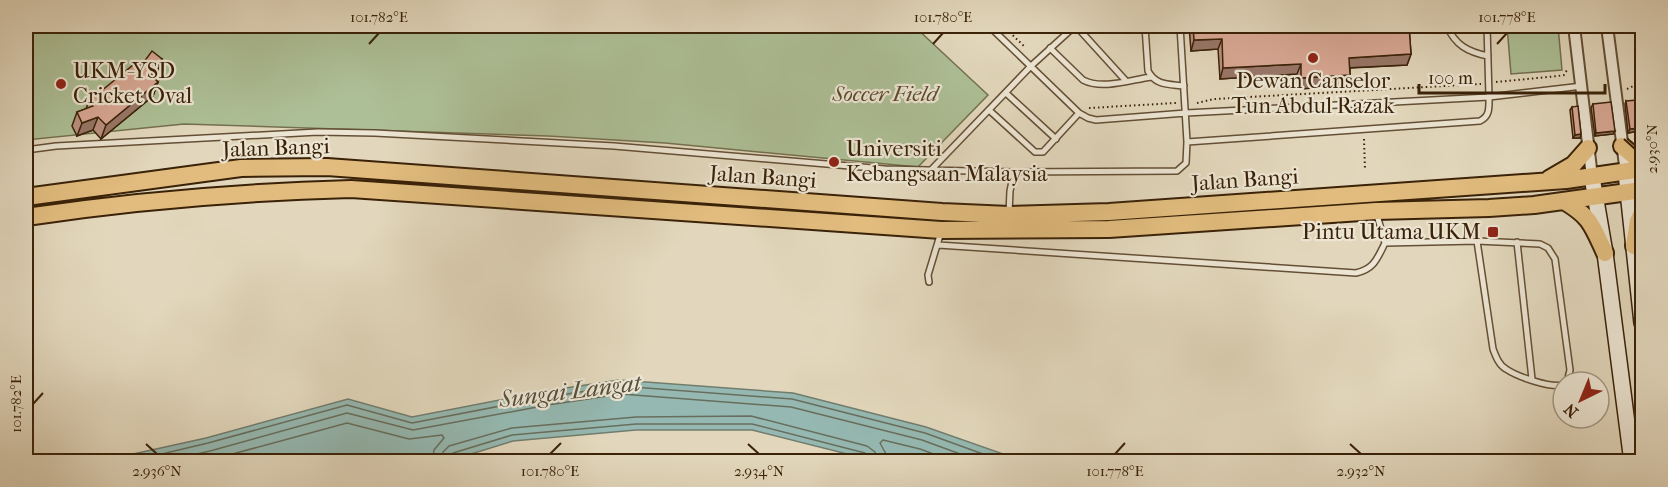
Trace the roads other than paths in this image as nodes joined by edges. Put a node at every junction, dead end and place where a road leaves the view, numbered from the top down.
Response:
1 (989, 26) edge
2 (1075, 26) edge
3 (1145, 26) edge
4 (1180, 26) edge
5 (1448, 26) edge
6 (1487, 26) edge
7 (1574, 26) edge
8 (1607, 26) edge
9 (1050, 48) junction
10 (1488, 56) junction
11 (1031, 66) junction
12 (1151, 77) junction
13 (1126, 81) junction
14 (1184, 86) junction
15 (1582, 86) junction
16 (1006, 93) junction
17 (1489, 97) junction
18 (989, 110) junction
19 (1079, 113) junction
20 (1186, 113) junction
21 (1056, 139) junction
22 (1187, 142) junction
23 (1622, 146) junction
24 (1588, 148) junction
25 (26, 150) edge
26 (1642, 161) edge
27 (1642, 169) edge
28 (931, 170) junction
29 (1014, 171) junction
30 (1626, 173) junction
31 (1592, 177) junction
32 (1545, 181) junction
33 (1635, 190) edge
34 (1594, 196) junction
35 (26, 197) edge
36 (1564, 201) junction
37 (1376, 211) junction
38 (1642, 213) edge
39 (1009, 215) junction
40 (26, 217) edge
41 (939, 238) junction
42 (1477, 242) junction
43 (1517, 242) junction
44 (1385, 243) junction
45 (1634, 246) junction
46 (1605, 254) junction
47 (929, 282) dead end
48 (1642, 323) edge
49 (1570, 370) edge
50 (1532, 379) junction
51 (1551, 385) edge
52 (1632, 462) edge

1 - 11 lane
2 - 9 lane
2 - 13 lane
3 - 12 lane
4 - 14 lane
5 - 10 lane
6 - 10 lane
7 - 15 street
8 - 23 street
9 - 11 lane
9 - 13 lane
10 - 17 lane
11 - 16 lane
11 - 19 lane
12 - 13 lane
12 - 14 lane
14 - 20 lane
15 - 17 lane
15 - 24 street
16 - 18 lane
16 - 21 lane
17 - 20 lane
17 - 22 lane
18 - 21 lane
18 - 28 lane
19 - 20 lane
19 - 21 lane
20 - 22 lane
22 - 29 lane
23 - 26 main road
23 - 30 street
24 - 31 street
24 - 32 main road
25 - 28 lane
27 - 30 main road, Jalan Bangi
28 - 29 lane
29 - 39 lane
30 - 31 main road, Jalan Bangi
30 - 33 main road
31 - 32 main road, Jalan Bangi
31 - 34 main road
32 - 39 main road, Jalan Bangi
33 - 34 main road, Jalan Bangi
33 - 45 main road
34 - 36 main road, Jalan Bangi
34 - 46 main road
35 - 39 main road, Jalan Bangi
36 - 37 main road, Jalan Bangi
36 - 46 main road
37 - 41 main road, Jalan Bangi
37 - 44 lane
38 - 45 main road
40 - 41 main road, Jalan Bangi
41 - 44 lane
41 - 47 lane
42 - 43 lane
42 - 44 lane
42 - 50 lane
43 - 49 lane
43 - 50 lane
45 - 48 main road
46 - 52 main road
50 - 51 lane

